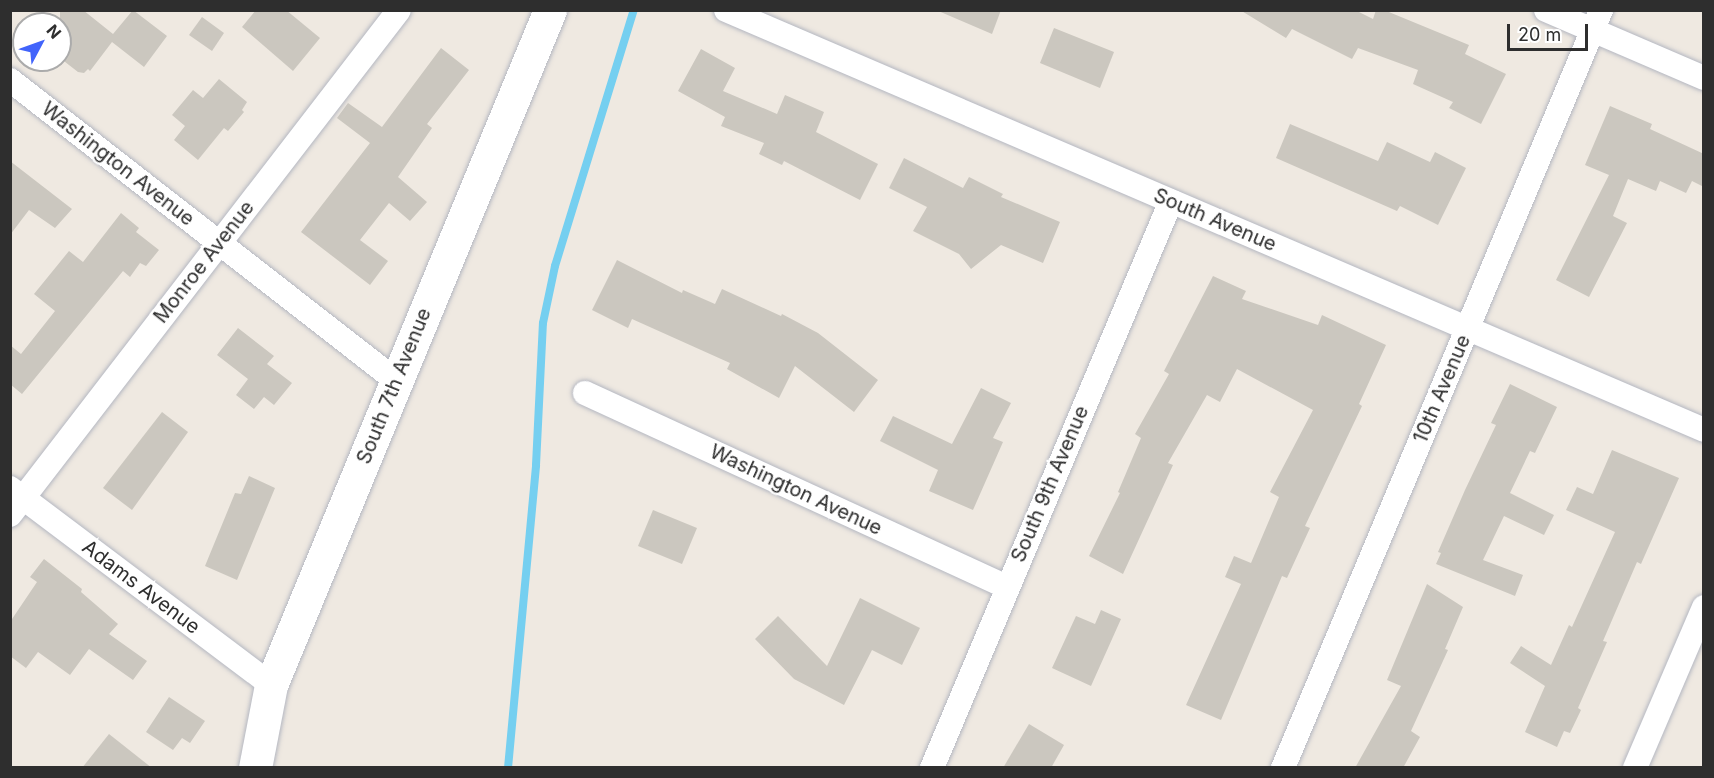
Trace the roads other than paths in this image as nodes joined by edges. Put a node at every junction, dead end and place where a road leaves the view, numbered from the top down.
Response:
1 (399, 10) edge
2 (550, 10) edge
3 (726, 10) edge
4 (1546, 10) edge
5 (1597, 20) edge
6 (1704, 78) edge
7 (10, 80) edge
8 (1171, 201) junction
9 (218, 242) junction
10 (1467, 328) junction
11 (397, 381) junction
12 (585, 393) dead end
13 (1704, 430) edge
14 (15, 500) edge
15 (1007, 587) junction
16 (1704, 607) edge
17 (272, 686) junction
18 (255, 768) edge
19 (932, 768) edge
20 (1283, 768) edge
21 (1635, 768) edge

1 - 9 street, Monroe Avenue
2 - 11 street, South 7th Avenue
3 - 8 street, South Avenue
4 - 5 street
5 - 6 street
5 - 10 street, 10th Avenue
7 - 9 street, Washington Avenue
8 - 10 street, South Avenue
8 - 15 street, South 9th Avenue
9 - 11 street, Washington Avenue
9 - 14 street, Monroe Avenue
10 - 13 street, South Avenue
10 - 20 street, 10th Avenue
11 - 17 street, South 7th Avenue
12 - 15 street, Washington Avenue
14 - 17 street, Adams Avenue
15 - 19 street, South 9th Avenue
16 - 21 street
17 - 18 street, South 7th Avenue

